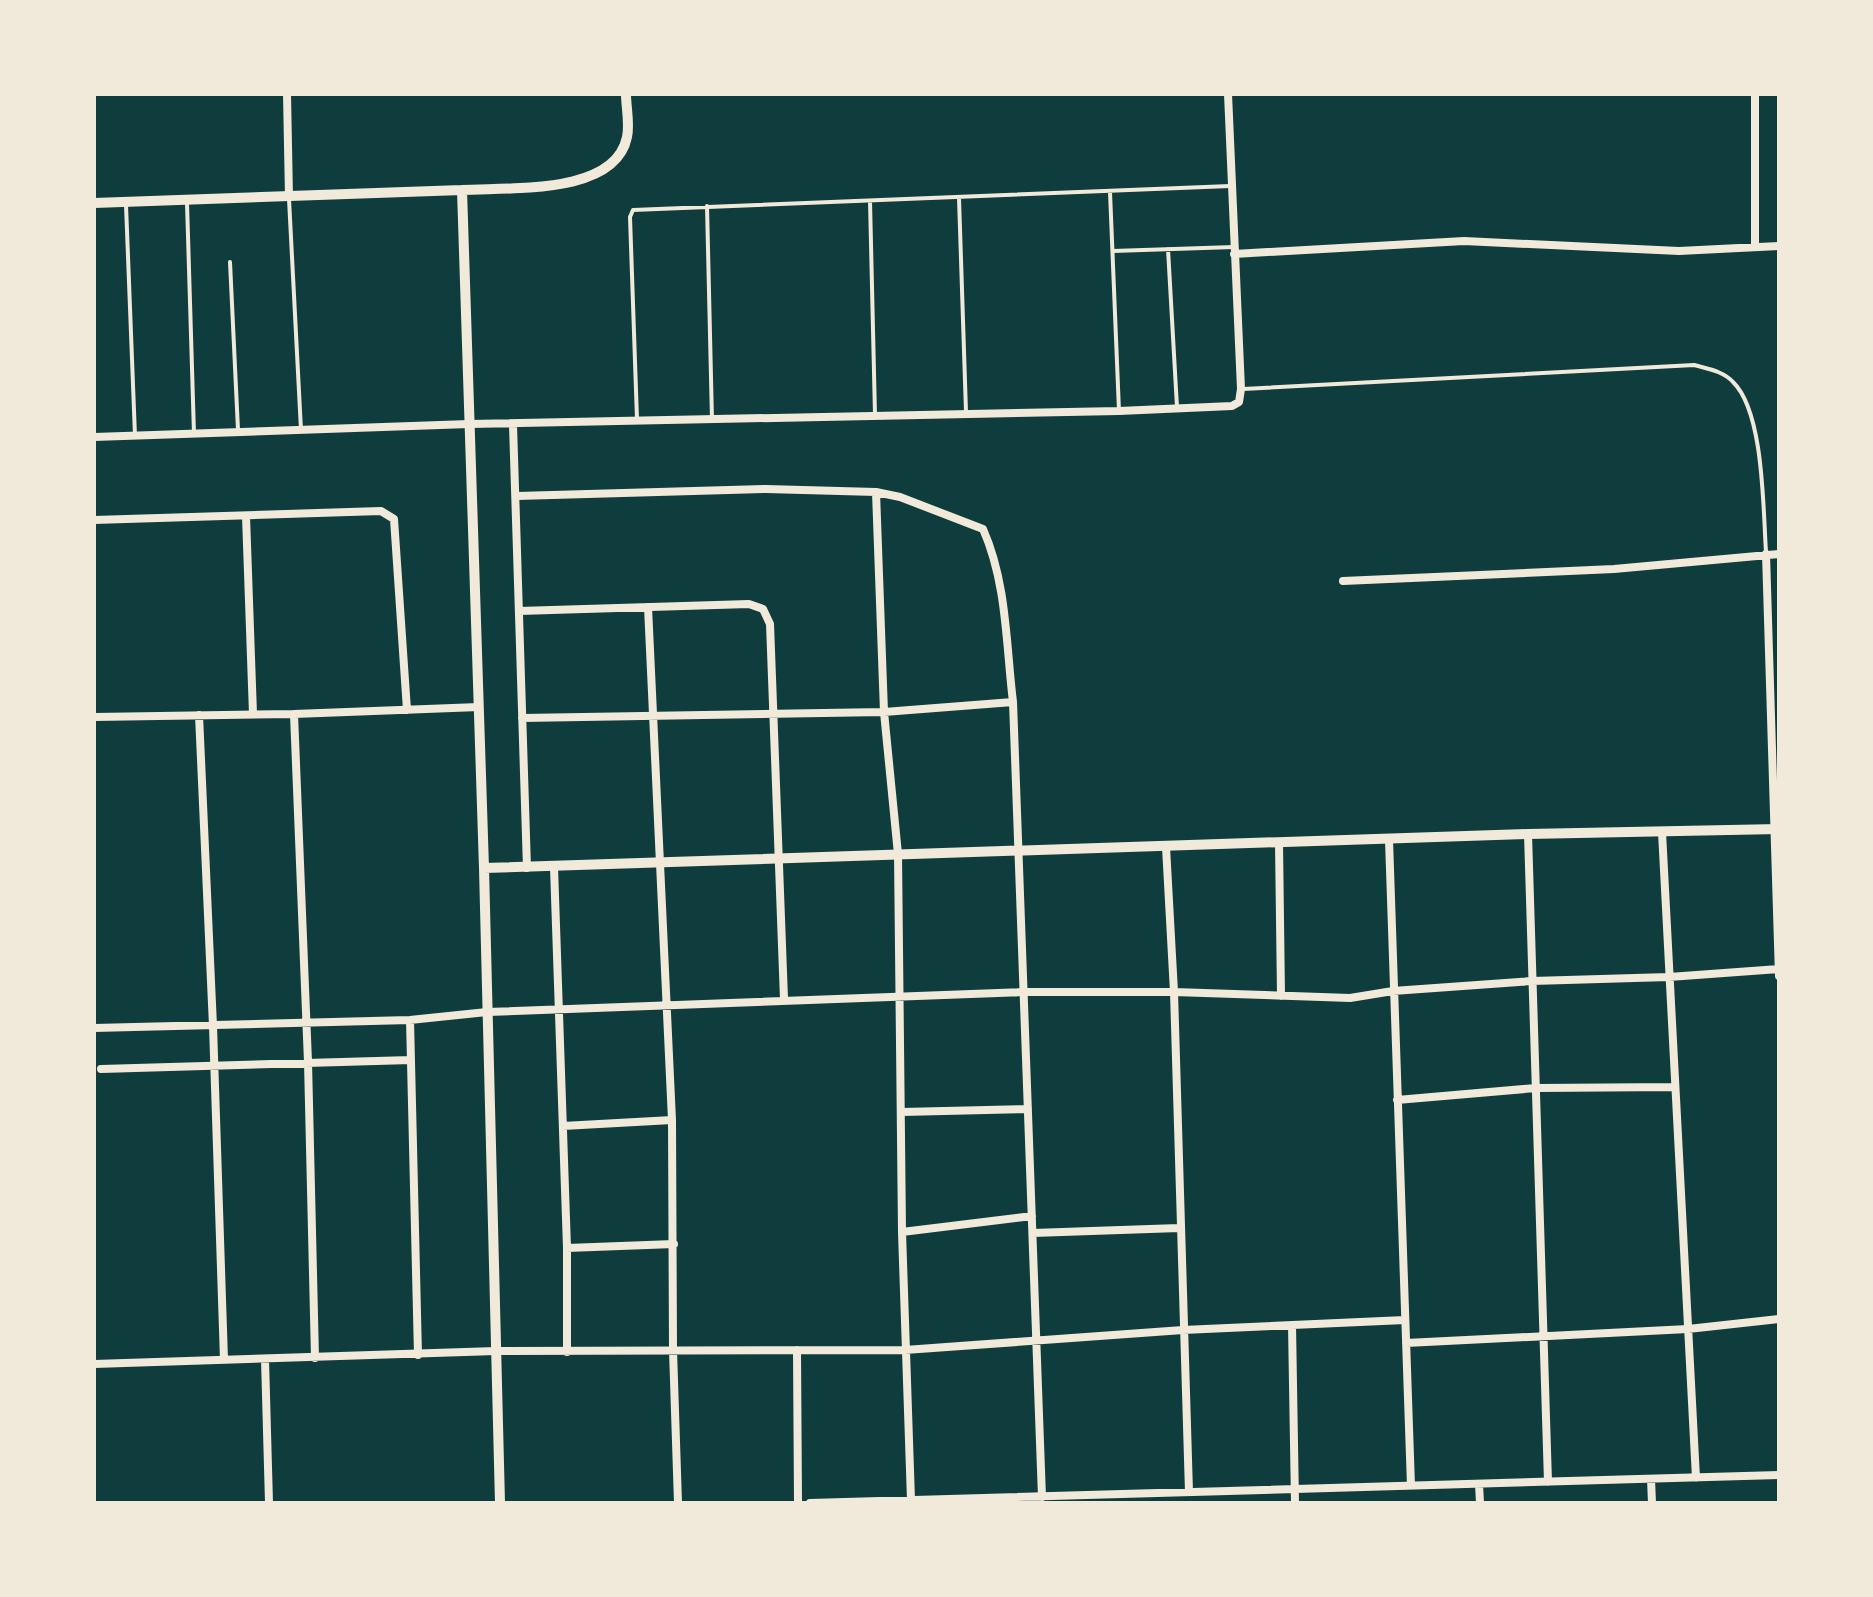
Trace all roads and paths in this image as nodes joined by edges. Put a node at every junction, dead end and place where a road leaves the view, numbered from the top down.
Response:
1 (287, 94) edge
2 (626, 94) edge
3 (1228, 94) edge
4 (1755, 94) edge
5 (1231, 186) junction
6 (462, 190) junction
7 (1110, 192) junction
8 (289, 197) junction
9 (959, 198) junction
10 (187, 200) junction
11 (870, 201) junction
12 (126, 202) junction
13 (94, 203) edge
14 (707, 206) junction
15 (1779, 246) edge
16 (1755, 247) junction
17 (1168, 249) junction
18 (1113, 251) junction
19 (1234, 251) junction
20 (230, 262) dead end
21 (1241, 389) junction
22 (1177, 409) junction
23 (1119, 411) junction
24 (966, 414) junction
25 (875, 416) junction
26 (712, 420) junction
27 (637, 422) junction
28 (469, 424) junction
29 (513, 425) junction
30 (301, 431) junction
31 (238, 432) junction
32 (194, 434) junction
33 (135, 436) junction
34 (94, 437) edge
35 (876, 492) junction
36 (517, 496) junction
37 (246, 516) junction
38 (94, 520) edge
39 (1766, 554) junction
40 (1779, 554) edge
41 (1343, 581) dead end
42 (648, 607) junction
43 (519, 611) junction
44 (1013, 702) junction
45 (479, 707) junction
46 (407, 710) junction
47 (884, 712) junction
48 (253, 714) junction
49 (294, 714) junction
50 (773, 714) junction
51 (199, 715) junction
52 (653, 716) junction
53 (94, 717) edge
54 (522, 718) junction
55 (1777, 829) edge
56 (1662, 832) junction
57 (1528, 834) junction
58 (1389, 840) junction
59 (1279, 843) junction
60 (1166, 847) junction
61 (1019, 852) junction
62 (898, 854) junction
63 (779, 860) junction
64 (659, 864) junction
65 (554, 867) junction
66 (484, 868) junction
67 (527, 868) junction
68 (1779, 969) edge
69 (1779, 976) edge
70 (1669, 977) junction
71 (1532, 981) junction
72 (1393, 991) junction
73 (1024, 992) junction
74 (1174, 992) junction
75 (898, 995) junction
76 (1281, 996) junction
77 (784, 999) junction
78 (666, 1007) junction
79 (559, 1011) junction
80 (487, 1012) junction
81 (410, 1020) junction
82 (306, 1021) junction
83 (213, 1026) junction
84 (94, 1028) edge
85 (411, 1060) junction
86 (308, 1062) junction
87 (214, 1066) junction
88 (101, 1069) dead end
89 (1675, 1087) junction
90 (1536, 1088) junction
91 (1397, 1100) junction
92 (1028, 1109) junction
93 (902, 1112) junction
94 (672, 1120) junction
95 (563, 1126) junction
96 (1032, 1216) junction
97 (1179, 1228) junction
98 (902, 1232) junction
99 (1033, 1233) junction
100 (674, 1244) junction
101 (567, 1248) junction
102 (1779, 1319) edge
103 (1405, 1320) junction
104 (1292, 1325) junction
105 (1688, 1329) junction
106 (1183, 1330) junction
107 (1544, 1337) junction
108 (1037, 1342) junction
109 (1406, 1343) junction
110 (673, 1350) junction
111 (797, 1350) junction
112 (905, 1350) junction
113 (496, 1351) junction
114 (567, 1352) junction
115 (418, 1355) junction
116 (315, 1358) junction
117 (265, 1359) junction
118 (224, 1360) junction
119 (94, 1364) edge
120 (1779, 1475) edge
121 (1696, 1478) junction
122 (1651, 1479) junction
123 (1548, 1482) junction
124 (1479, 1484) junction
125 (1411, 1486) junction
126 (1294, 1489) junction
127 (1189, 1492) junction
128 (1042, 1497) junction
129 (1102, 1499) edge
130 (912, 1502) edge
131 (269, 1503) edge
132 (500, 1503) edge
133 (678, 1503) edge
134 (798, 1503) edge
135 (810, 1503) edge
136 (1295, 1503) edge
137 (1480, 1503) edge
138 (1652, 1503) edge

1 - 8 street
2 - 6 street
3 - 5 street
4 - 16 street
5 - 7 lane
5 - 19 street
6 - 8 street
6 - 28 street
7 - 9 lane
7 - 18 lane
8 - 10 street
8 - 30 lane
9 - 11 lane
9 - 24 lane
10 - 12 street
10 - 32 lane
11 - 14 lane
11 - 25 lane
12 - 13 street
12 - 33 lane
14 - 26 lane
14 - 27 lane
15 - 16 street
16 - 19 street
17 - 18 lane
17 - 19 lane
17 - 22 lane
18 - 23 lane
19 - 21 street
20 - 31 lane
21 - 22 street
21 - 39 lane
22 - 23 street
23 - 24 street
24 - 25 street
25 - 26 street
26 - 27 street
27 - 29 street
28 - 29 street
28 - 30 street
28 - 45 street
29 - 36 street
30 - 31 street
31 - 32 street
32 - 33 street
33 - 34 street
35 - 36 street
35 - 44 street
35 - 47 street
36 - 43 street
37 - 38 street
37 - 46 street
37 - 48 street
39 - 40 street
39 - 41 street
39 - 55 street
42 - 43 street
42 - 50 street
42 - 52 street
43 - 54 street
44 - 47 street
44 - 61 street
45 - 46 street
45 - 66 street
46 - 49 street
47 - 50 street
47 - 62 street
48 - 49 street
48 - 51 street
49 - 82 street
50 - 52 street
50 - 63 street
51 - 53 street
51 - 83 street
52 - 54 street
52 - 64 street
54 - 67 street
55 - 56 street
55 - 68 street
56 - 57 street
56 - 70 street
57 - 58 street
57 - 71 street
58 - 59 street
58 - 72 street
59 - 60 street
59 - 76 street
60 - 61 street
60 - 74 street
61 - 62 street
61 - 73 street
62 - 63 street
62 - 75 street
63 - 64 street
63 - 77 street
64 - 65 street
64 - 78 street
65 - 67 street
65 - 79 street
66 - 67 street
66 - 80 street
68 - 69 street
68 - 70 street
70 - 71 street
70 - 89 street
71 - 72 street
71 - 90 street
72 - 76 street
72 - 91 street
73 - 74 street
73 - 75 street
73 - 92 street
74 - 76 street
74 - 97 street
75 - 77 street
75 - 93 street
77 - 78 street
78 - 79 street
78 - 94 street
79 - 80 street
79 - 95 street
80 - 81 street
80 - 113 street
81 - 82 street
81 - 85 street
82 - 83 street
82 - 86 street
83 - 84 street
83 - 87 street
85 - 86 street
85 - 115 street
86 - 87 street
86 - 116 street
87 - 88 street
87 - 118 street
89 - 90 street
89 - 105 street
90 - 91 street
90 - 107 street
91 - 103 street
92 - 93 street
92 - 96 street
93 - 98 street
94 - 95 street
94 - 100 street
95 - 101 street
96 - 98 street
96 - 99 street
97 - 99 street
97 - 106 street
98 - 112 street
99 - 108 street
100 - 101 street
100 - 110 street
101 - 114 street
102 - 105 street
103 - 104 street
103 - 109 street
104 - 106 street
104 - 126 street
105 - 107 street
105 - 121 street
106 - 108 street
106 - 127 street
107 - 109 street
107 - 123 street
108 - 112 street
108 - 128 street
109 - 125 street
110 - 111 street
110 - 114 street
110 - 133 street
111 - 112 street
111 - 134 street
112 - 130 street
113 - 114 street
113 - 115 street
113 - 132 street
115 - 116 street
116 - 117 street
117 - 118 street
117 - 131 street
118 - 119 street
120 - 121 street
121 - 122 street
122 - 123 street
122 - 138 street
123 - 124 street
124 - 125 street
124 - 137 street
125 - 126 street
126 - 127 street
126 - 136 street
127 - 129 street
128 - 129 street
128 - 130 street
130 - 135 street

